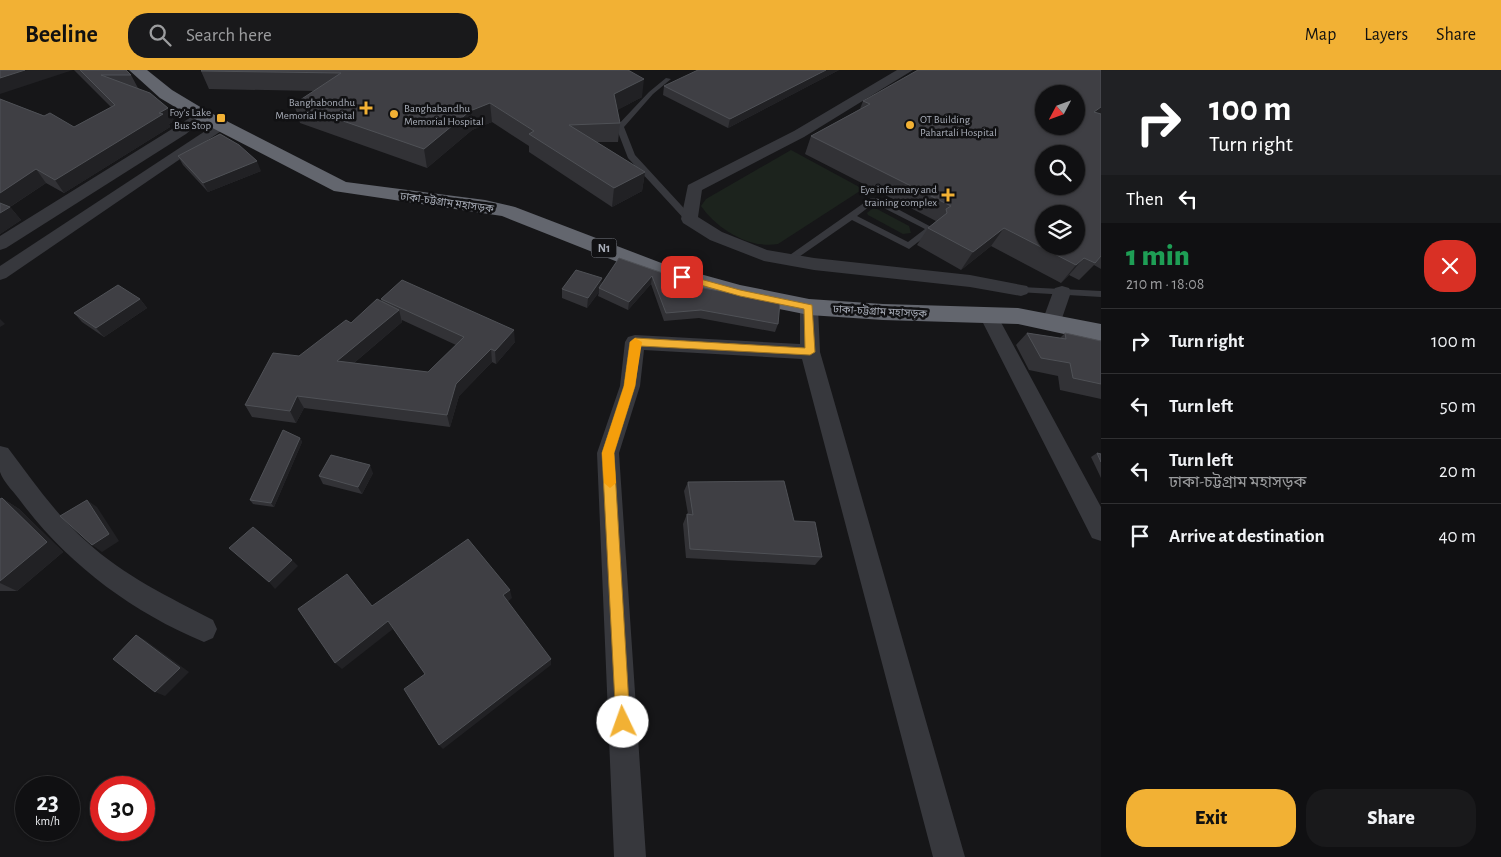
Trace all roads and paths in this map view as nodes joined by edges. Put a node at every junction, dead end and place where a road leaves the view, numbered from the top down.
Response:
1 (137, 70) edge
2 (906, 70) edge
3 (668, 79) dead end
4 (201, 115) junction
5 (222, 124) junction
6 (851, 216) junction
7 (689, 220) junction
8 (0, 244) edge
9 (790, 259) junction
10 (0, 274) edge
11 (1021, 290) joint
12 (1062, 292) junction
13 (1101, 294) edge
14 (809, 307) junction
15 (988, 315) junction
16 (1052, 322) junction
17 (1101, 334) edge
18 (810, 352) junction
19 (0, 455) edge
20 (1101, 530) edge
21 (204, 629) dead end
22 (630, 857) edge
23 (949, 857) edge

1 - 4 highway, ঢাকা-চট্টগ্রাম মহাসড়ক / N1
2 - 7 street
3 - 7 lane
4 - 5 highway, ঢাকা-চট্টগ্রাম মহাসড়ক / N1
4 - 8 street
5 - 10 street
5 - 14 highway, ঢাকা-চট্টগ্রাম মহাসড়ক / N1
6 - 6 lane
6 - 9 lane
7 - 9 street
9 - 11 street
11 - 12 lane
12 - 13 lane
12 - 16 street
14 - 15 highway, ঢাকা-চট্টগ্রাম মহাসড়ক / N1
14 - 18 street
15 - 16 highway, ঢাকা-চট্টগ্রাম মহাসড়ক / N1
15 - 20 street
16 - 17 highway, ঢাকা-চট্টগ্রাম মহাসড়ক / N1
18 - 22 street
18 - 23 street
19 - 21 street

